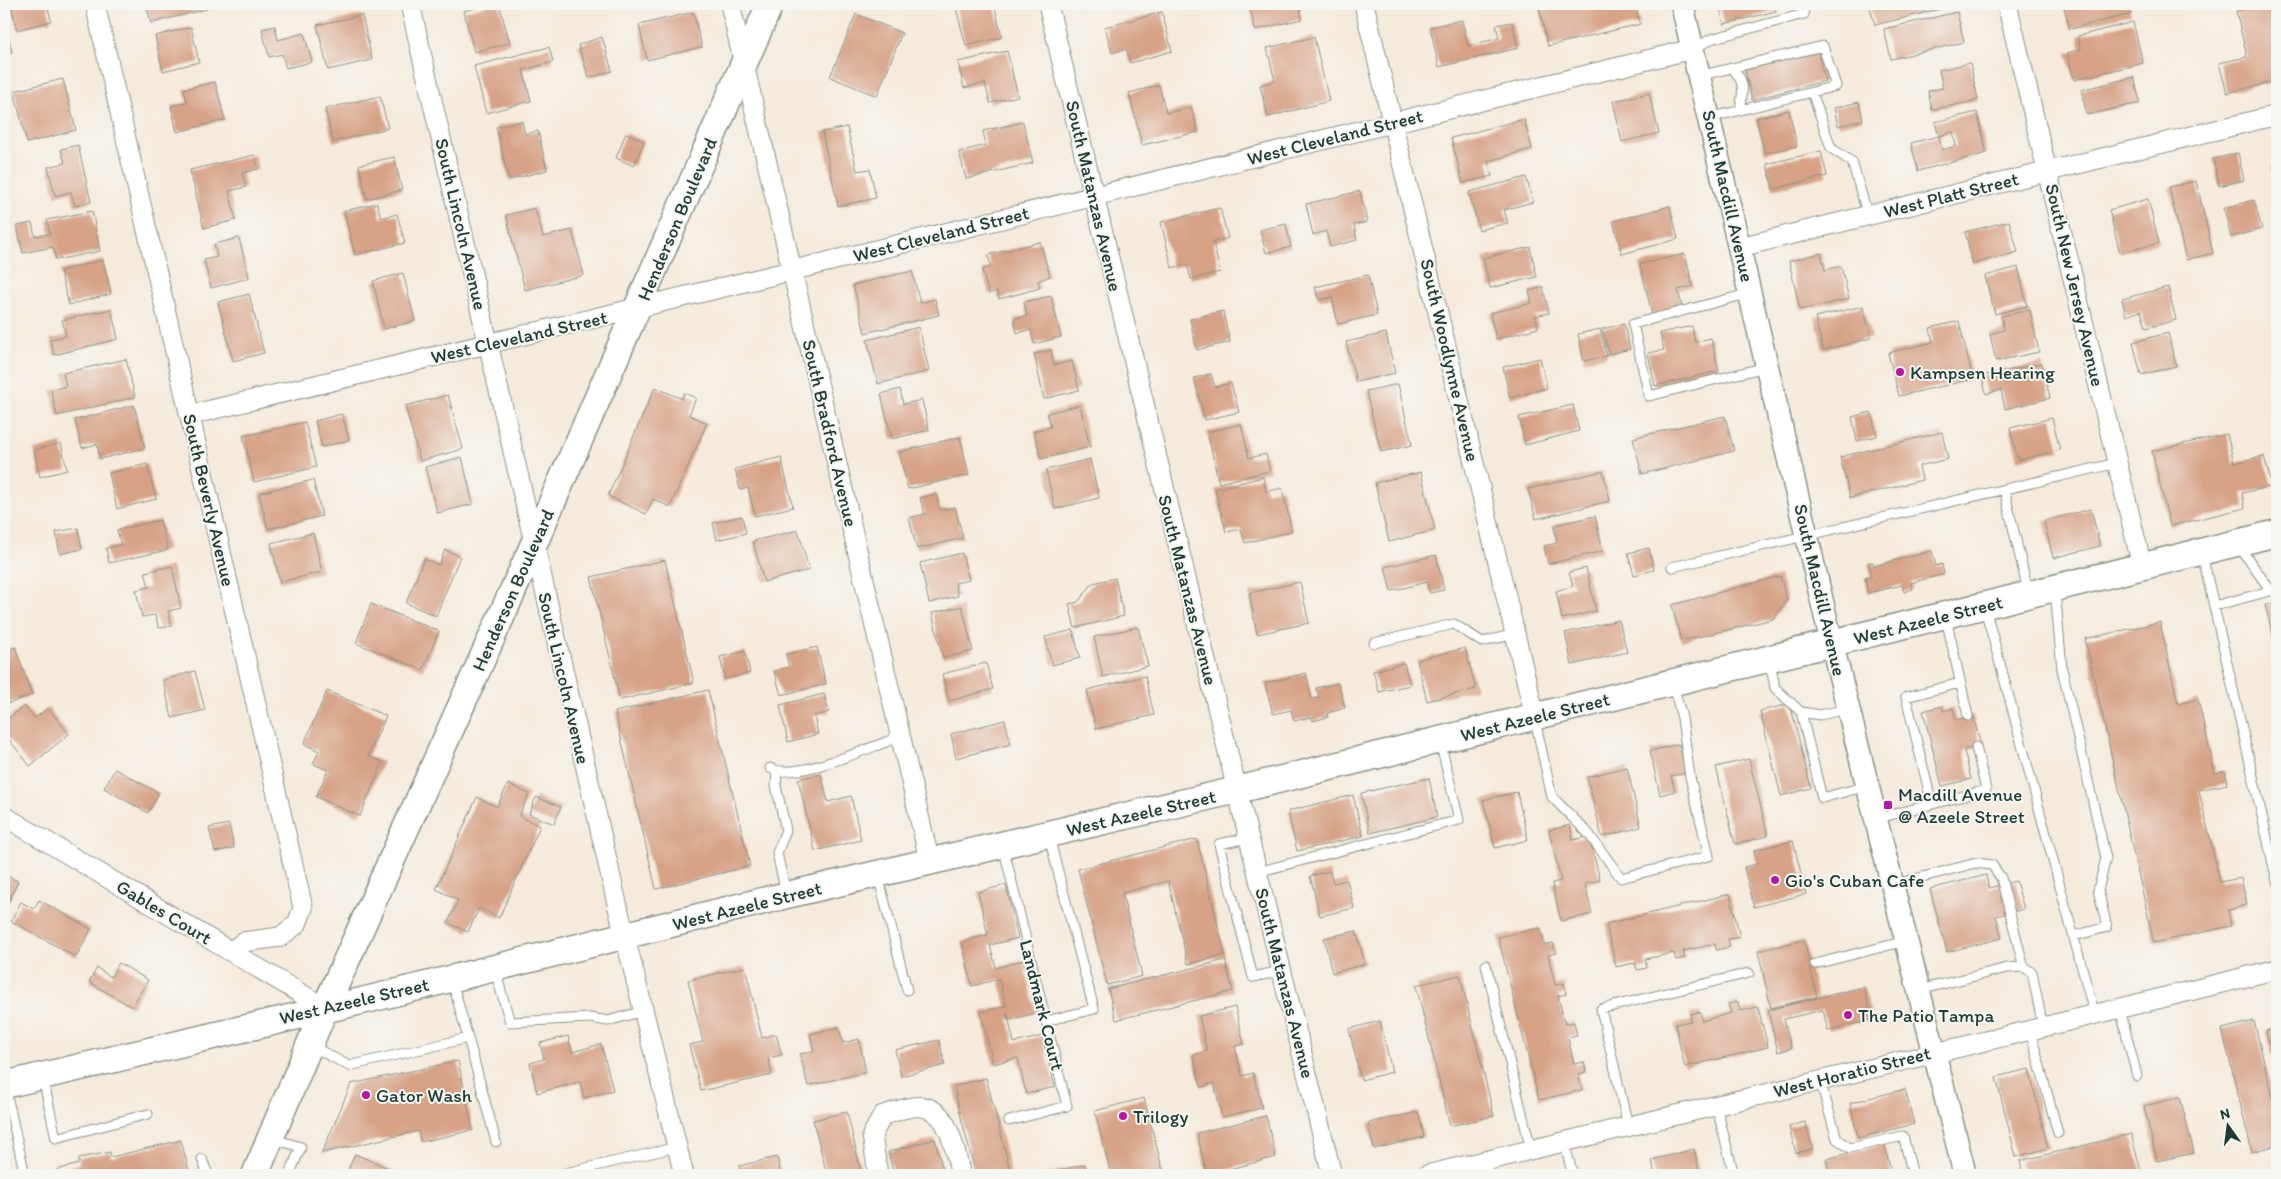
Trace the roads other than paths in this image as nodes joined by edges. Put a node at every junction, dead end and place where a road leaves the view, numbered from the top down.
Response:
1 (95, 4) edge
2 (410, 4) edge
3 (730, 4) edge
4 (770, 4) edge
5 (1048, 4) edge
6 (1364, 4) edge
7 (1682, 4) edge
8 (1802, 4) edge
9 (2007, 4) edge
10 (1692, 49) junction
11 (744, 64) junction
12 (1732, 68) junction
13 (1699, 76) junction
14 (1812, 92) junction
15 (1740, 110) junction
16 (2277, 115) edge
17 (1709, 118) junction
18 (1394, 123) junction
19 (2048, 171) junction
20 (1094, 197) junction
21 (1868, 216) junction
22 (1740, 247) junction
23 (792, 270) junction
24 (1751, 293) junction
25 (638, 308) junction
26 (489, 344) junction
27 (1768, 367) junction
28 (190, 416) junction
29 (2117, 464) junction
30 (2004, 489) junction
31 (2277, 533) edge
32 (1807, 535) junction
33 (2237, 543) junction
34 (534, 546) junction
35 (2202, 552) junction
36 (2142, 566) junction
37 (1672, 567) dead end
38 (2054, 588) junction
39 (2274, 590) edge
40 (2028, 595) junction
41 (1984, 606) junction
42 (2214, 606) junction
43 (1945, 616) junction
44 (1515, 634) junction
45 (1374, 643) dead end
46 (1832, 644) junction
47 (1770, 659) junction
48 (1673, 683) junction
49 (1960, 683) junction
50 (1848, 709) junction
51 (1801, 712) junction
52 (1968, 716) dead end
53 (1535, 717) junction
54 (900, 737) junction
55 (1440, 740) junction
56 (1976, 747) dead end
57 (1867, 786) junction
58 (1236, 790) junction
59 (1932, 804) junction
60 (4, 816) edge
61 (1875, 819) junction
62 (1049, 835) junction
63 (1248, 838) junction
64 (1003, 846) junction
65 (930, 863) junction
66 (1257, 872) junction
67 (878, 875) junction
68 (2277, 881) edge
69 (1892, 885) junction
70 (786, 895) junction
71 (624, 936) junction
72 (2074, 936) junction
73 (1906, 941) junction
74 (231, 952) junction
75 (1815, 964) dead end
76 (1486, 965) dead end
77 (494, 967) junction
78 (2024, 968) junction
79 (2277, 969) edge
80 (1281, 971) junction
81 (1748, 973) dead end
82 (451, 977) junction
83 (907, 990) dead end
84 (1918, 990) junction
85 (325, 1008) junction
86 (2120, 1009) junction
87 (643, 1011) junction
88 (2095, 1016) junction
89 (1046, 1021) junction
90 (2037, 1029) junction
91 (468, 1038) junction
92 (309, 1045) junction
93 (1934, 1052) junction
94 (42, 1076) junction
95 (2137, 1076) dead end
96 (1820, 1080) junction
97 (4, 1085) edge
98 (1716, 1105) junction
99 (148, 1114) dead end
100 (1009, 1121) dead end
101 (1628, 1126) junction
102 (2058, 1134) dead end
103 (270, 1138) junction
104 (496, 1142) dead end
105 (1564, 1142) junction
106 (677, 1147) junction
107 (1531, 1150) junction
108 (202, 1159) dead end
109 (1461, 1171) edge
110 (25, 1175) edge
111 (208, 1175) edge
112 (255, 1175) edge
113 (289, 1175) edge
114 (557, 1175) edge
115 (684, 1175) edge
116 (878, 1175) edge
117 (961, 1175) edge
118 (1332, 1175) edge
119 (1427, 1175) edge
120 (1573, 1175) edge
121 (1734, 1175) edge
122 (1913, 1175) edge
123 (1965, 1175) edge

1 - 28 street, South Beverly Avenue
2 - 26 street, South Lincoln Avenue
3 - 11 street, South Bradford Avenue
4 - 11 main road, Henderson Boulevard
5 - 20 street, South Matanzas Avenue
6 - 18 street, South Woodlynne Avenue
7 - 10 street, South Macdill Avenue
8 - 10 lane
9 - 19 street, South New Jersey Avenue
10 - 13 street, South Macdill Avenue
10 - 18 street, West Cleveland Street
11 - 23 street, South Bradford Avenue
11 - 25 main road, Henderson Boulevard
12 - 13 lane
12 - 14 lane
12 - 15 lane
13 - 17 street, South Macdill Avenue
14 - 15 lane
14 - 21 lane
15 - 17 lane
16 - 19 street, West Platt Street
17 - 22 street, South Macdill Avenue
18 - 20 street, West Cleveland Street
18 - 44 street, South Woodlynne Avenue
19 - 21 street, West Platt Street
19 - 29 street, South New Jersey Avenue
20 - 23 street, West Cleveland Street
20 - 58 street, South Matanzas Avenue
21 - 22 street, West Platt Street
22 - 24 street, South Macdill Avenue
23 - 25 street, West Cleveland Street
23 - 54 street, South Bradford Avenue
24 - 27 street, South Macdill Avenue
24 - 27 lane
25 - 26 street, West Cleveland Street
25 - 34 main road, Henderson Boulevard
26 - 28 street, West Cleveland Street
26 - 34 street, South Lincoln Avenue
27 - 32 street, South Macdill Avenue
28 - 74 street, South Beverly Avenue
29 - 30 lane
29 - 36 street, South New Jersey Avenue
30 - 32 lane
30 - 40 lane
31 - 33 main road, West Azeele Street
32 - 37 lane
32 - 46 street, South Macdill Avenue
33 - 35 main road, West Azeele Street
33 - 39 lane
34 - 71 street, South Lincoln Avenue
34 - 85 main road, Henderson Boulevard
35 - 36 main road, West Azeele Street
35 - 42 lane
36 - 38 main road, West Azeele Street
38 - 40 main road, West Azeele Street
38 - 72 lane
39 - 42 lane
40 - 41 main road, West Azeele Street
41 - 43 main road, West Azeele Street
41 - 72 lane
42 - 68 lane
43 - 46 main road, West Azeele Street
43 - 49 lane
44 - 45 lane
44 - 53 street, South Woodlynne Avenue
46 - 47 main road, West Azeele Street
46 - 50 street, South Macdill Avenue
47 - 48 main road, West Azeele Street
47 - 51 lane
48 - 53 main road, West Azeele Street
48 - 53 lane
49 - 52 lane
49 - 59 lane
50 - 51 lane
50 - 57 street, South Macdill Avenue
51 - 57 lane
53 - 55 main road, West Azeele Street
54 - 65 street, South Bradford Avenue
54 - 70 lane
55 - 58 main road, West Azeele Street
55 - 66 lane
56 - 59 lane
57 - 61 street, South Macdill Avenue
58 - 62 main road, West Azeele Street
58 - 63 street, South Matanzas Avenue
59 - 61 lane
60 - 74 street, Gables Court
61 - 69 street, South Macdill Avenue
62 - 64 main road, West Azeele Street
62 - 89 lane
63 - 66 street, South Matanzas Avenue
63 - 80 lane
64 - 65 main road, West Azeele Street
64 - 89 lane, Landmark Court
65 - 67 main road, West Azeele Street
66 - 80 street, South Matanzas Avenue
67 - 70 main road, West Azeele Street
67 - 83 lane
69 - 73 street, South Macdill Avenue
69 - 78 lane
70 - 71 main road, West Azeele Street
71 - 77 main road, West Azeele Street
71 - 87 street, South Lincoln Avenue
72 - 88 lane
73 - 75 lane
73 - 84 street, South Macdill Avenue
74 - 85 street, Gables Court
76 - 107 lane
77 - 82 main road, West Azeele Street
77 - 87 lane
78 - 84 lane
78 - 90 lane
79 - 86 street, West Horatio Street
80 - 118 street, South Matanzas Avenue
81 - 101 lane
82 - 85 main road, West Azeele Street
82 - 91 lane
84 - 93 street, South Macdill Avenue
85 - 92 main road, Henderson Boulevard
85 - 94 main road, West Azeele Street
86 - 88 street, West Horatio Street
86 - 95 lane
87 - 106 street, South Lincoln Avenue
88 - 90 street, West Horatio Street
89 - 100 lane, Landmark Court
90 - 93 street, West Horatio Street
90 - 102 lane
91 - 92 lane
91 - 104 lane
92 - 103 main road, Henderson Boulevard
93 - 96 street, West Horatio Street
93 - 123 street, South Macdill Avenue
94 - 97 main road, West Azeele Street
94 - 99 lane
96 - 98 street, West Horatio Street
96 - 122 lane
97 - 110 lane
98 - 101 street, West Horatio Street
98 - 121 lane
101 - 105 street, West Horatio Street
103 - 112 main road, Henderson Boulevard
103 - 113 lane
105 - 107 street, West Horatio Street
105 - 120 lane
106 - 114 lane
106 - 115 street, South Lincoln Avenue
107 - 109 street, West Horatio Street
108 - 111 lane
109 - 119 street, West Horatio Street
116 - 117 street

